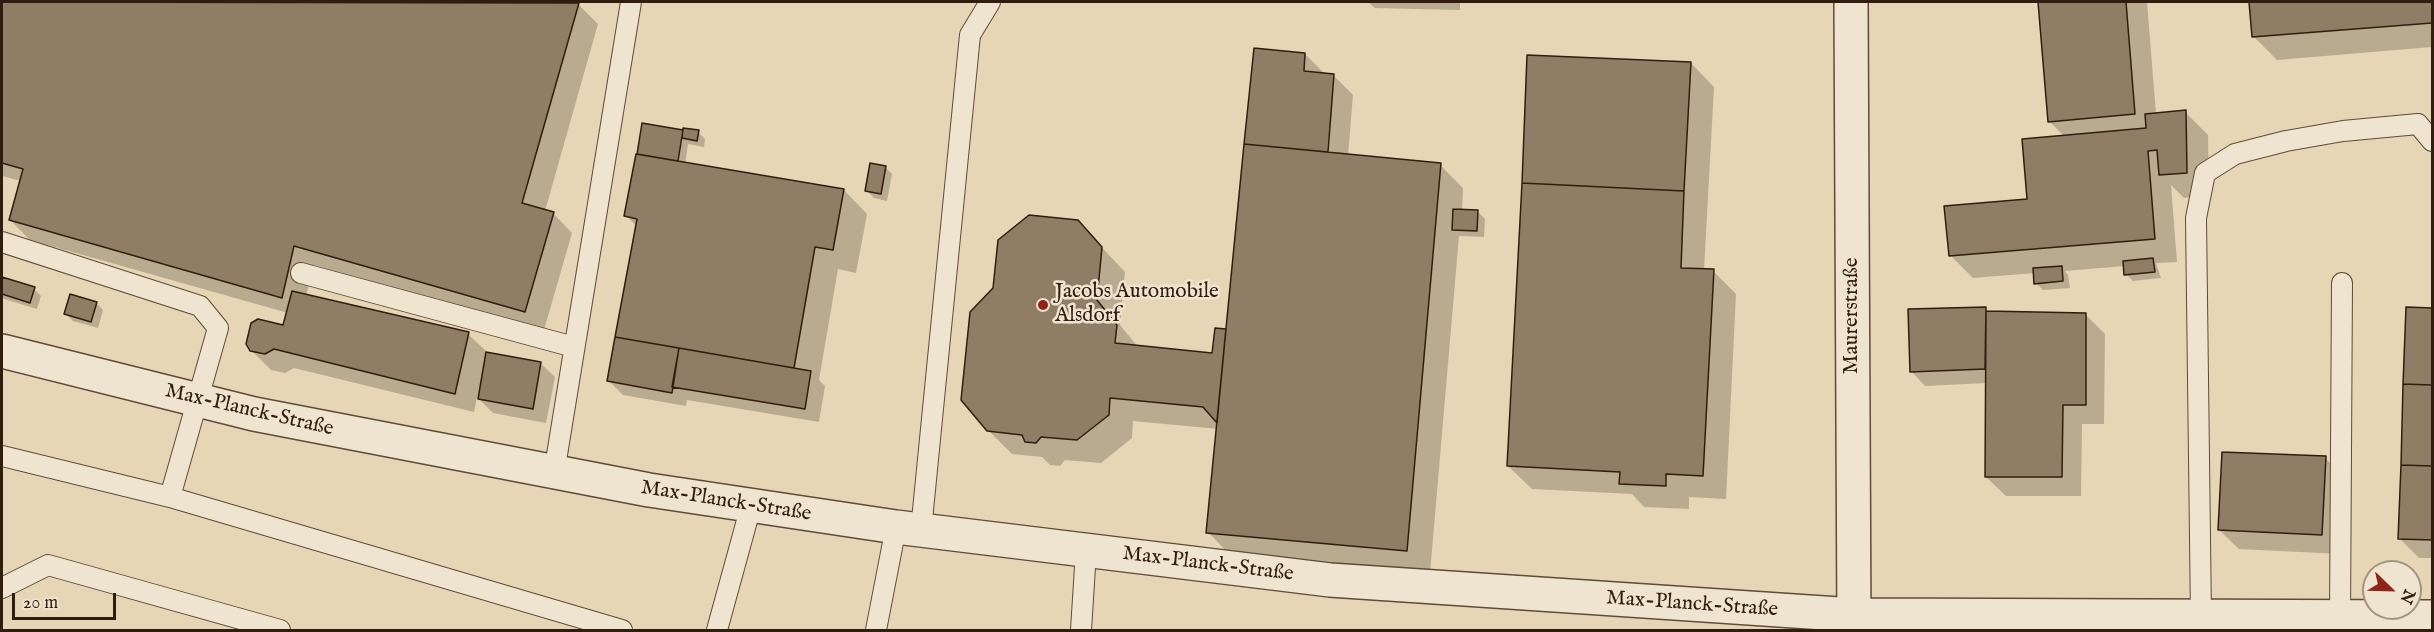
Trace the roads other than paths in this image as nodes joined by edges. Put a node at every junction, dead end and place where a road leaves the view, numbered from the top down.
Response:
1 (631, 2) edge
2 (990, 2) edge
3 (1851, 2) edge
4 (2433, 141) edge
5 (2, 242) edge
6 (301, 273) dead end
7 (2342, 283) dead end
8 (574, 347) junction
9 (2, 351) edge
10 (196, 400) junction
11 (2, 456) edge
12 (554, 473) junction
13 (170, 497) junction
14 (752, 506) junction
15 (908, 528) junction
16 (1086, 551) junction
17 (2, 588) edge
18 (2433, 617) edge
19 (2201, 618) junction
20 (2340, 618) junction
21 (1854, 623) edge
22 (280, 630) edge
23 (622, 630) edge
24 (717, 630) edge
25 (876, 630) edge
26 (1081, 630) edge

1 - 8 lane
2 - 15 lane
3 - 21 street, Maurerstraße
4 - 19 lane
5 - 10 lane
6 - 8 lane
7 - 20 lane
8 - 12 lane
9 - 10 street, Max-Planck-Straße
10 - 12 street, Max-Planck-Straße
10 - 13 lane
11 - 13 lane
12 - 14 street, Max-Planck-Straße
13 - 23 lane
14 - 15 street, Max-Planck-Straße
14 - 24 lane
15 - 16 street, Max-Planck-Straße
15 - 25 lane
16 - 21 street, Max-Planck-Straße
16 - 26 lane
17 - 22 lane
18 - 20 street, Max-Planck-Straße
19 - 20 street, Max-Planck-Straße
19 - 21 street, Max-Planck-Straße

